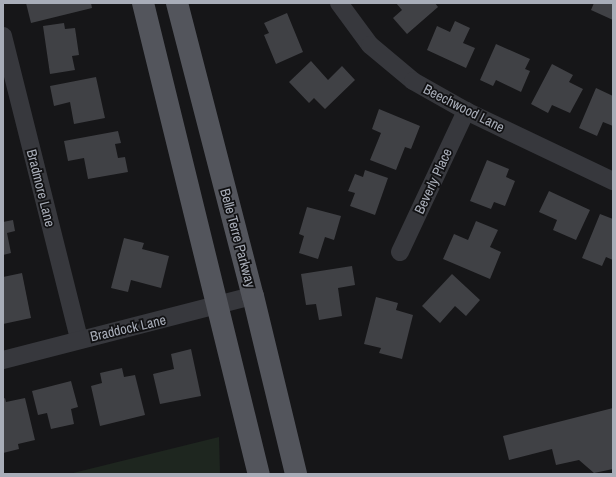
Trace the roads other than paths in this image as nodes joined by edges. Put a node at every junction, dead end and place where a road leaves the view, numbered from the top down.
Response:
1 (143, 3) edge
2 (177, 3) edge
3 (339, 3) edge
4 (3, 36) edge
5 (466, 111) junction
6 (613, 181) edge
7 (400, 252) dead end
8 (253, 296) junction
9 (218, 306) junction
10 (79, 340) junction
11 (3, 360) edge
12 (259, 474) edge
13 (296, 474) edge

1 - 9 main road
2 - 8 main road, Belle Terre Parkway
3 - 5 street, Beechwood Lane
4 - 10 street, Bradmore Lane
5 - 6 street, Beechwood Lane
5 - 7 street, Beverly Place
8 - 9 street, Braddock Lane
8 - 13 main road, Belle Terre Parkway
9 - 10 street, Braddock Lane
9 - 12 main road
10 - 11 street, Braddock Lane

